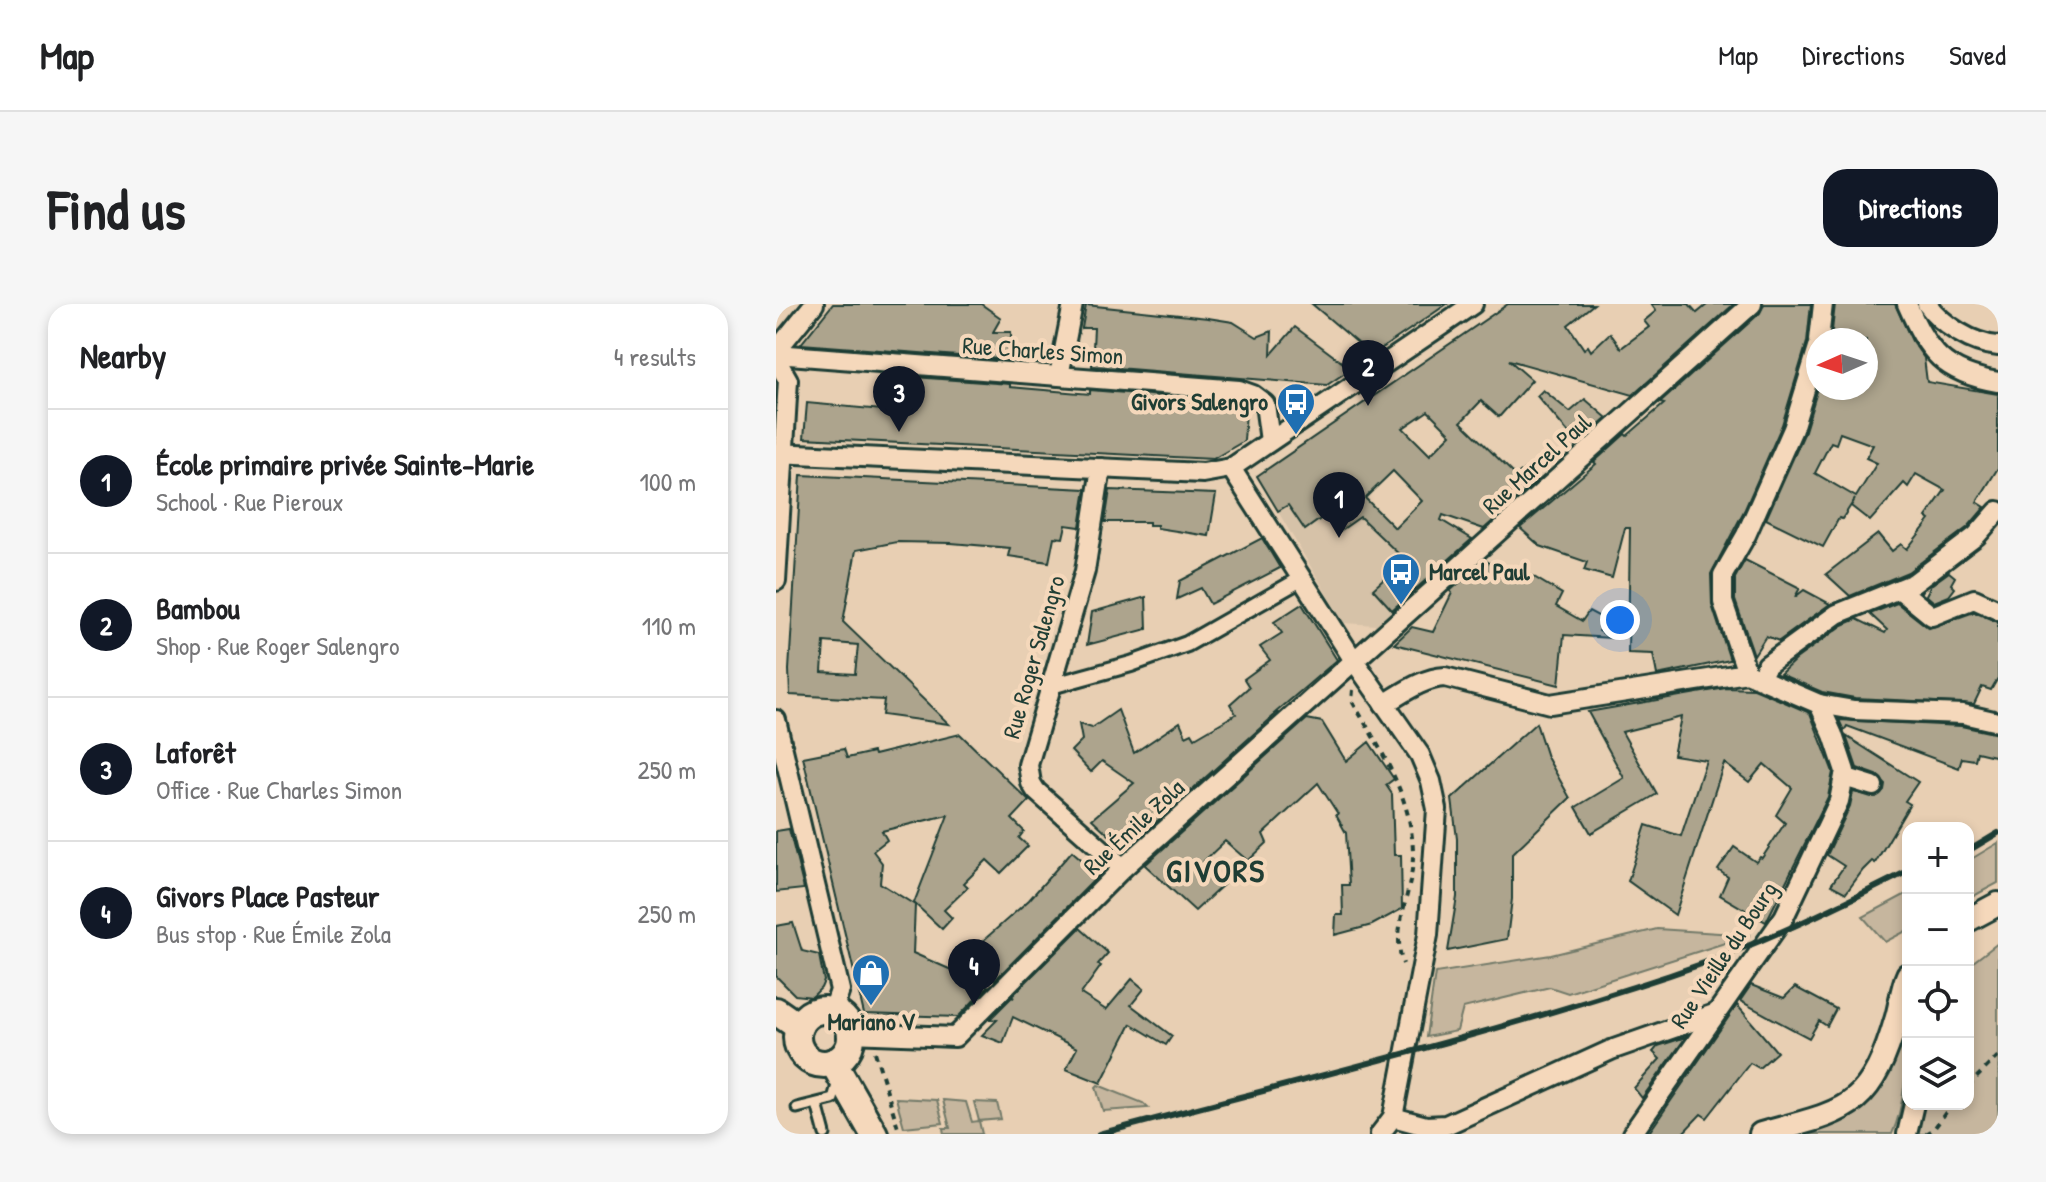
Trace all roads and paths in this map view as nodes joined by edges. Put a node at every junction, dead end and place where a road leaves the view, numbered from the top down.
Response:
1 (814, 304) edge
2 (1073, 304) edge
3 (1473, 304) edge
4 (1752, 304) edge
5 (1823, 304) edge
6 (1907, 304) edge
7 (1927, 304) edge
8 (1820, 328) edge
9 (1998, 346) edge
10 (776, 355) edge
11 (1059, 376) junction
12 (1998, 382) edge
13 (1806, 386) edge
14 (1270, 441) junction
15 (780, 454) edge
16 (1101, 468) junction
17 (1231, 468) junction
18 (1998, 511) edge
19 (1301, 579) junction
20 (776, 581) edge
21 (1899, 589) junction
22 (1998, 610) edge
23 (1353, 659) junction
24 (1753, 676) junction
25 (1051, 686) junction
26 (1384, 704) junction
27 (1819, 704) junction
28 (776, 720) edge
29 (1998, 722) edge
30 (1844, 777) junction
31 (1873, 786) dead end
32 (1123, 868) junction
33 (1902, 995) edge
34 (1415, 998) junction
35 (776, 1011) edge
36 (833, 1011) junction
37 (1714, 1014) junction
38 (799, 1027) junction
39 (860, 1033) junction
40 (1998, 1056) edge
41 (827, 1063) junction
42 (1974, 1080) edge
43 (817, 1104) junction
44 (797, 1108) dead end
45 (1913, 1110) edge
46 (1948, 1110) edge
47 (1393, 1117) junction
48 (825, 1134) edge
49 (874, 1134) edge
50 (900, 1134) edge
51 (1380, 1134) edge
52 (1632, 1134) edge
53 (1761, 1134) edge
54 (1907, 1134) edge
55 (1926, 1134) edge

1 - 10 street
2 - 11 street
3 - 14 street
4 - 23 street, Rue Marcel Paul
5 - 8 street
6 - 12 street
7 - 9 street
10 - 11 street, Rue Charles Simon
10 - 15 street
11 - 14 street, Rue Charles Simon
13 - 24 street
14 - 17 street
15 - 16 street
15 - 20 street
16 - 17 street
16 - 25 street, Rue Roger Salengro
17 - 19 street
18 - 21 street
19 - 23 street
19 - 25 street
21 - 22 street
21 - 24 street
23 - 26 street
23 - 32 street, Rue Émile Zola
23 - 34 path
24 - 26 street
24 - 27 street
25 - 32 street, Rue Roger Salengro
26 - 34 street
27 - 29 street
27 - 30 street
28 - 36 street
30 - 31 street
30 - 37 street, Rue Vieille du Bourg
32 - 39 street, Rue Émile Zola
33 - 53 street
34 - 47 street
35 - 38 main road
36 - 38 main road
36 - 39 main road
37 - 47 street
37 - 52 street, Rue Vieille du Bourg
38 - 41 main road
39 - 41 main road
39 - 50 path
40 - 42 path
41 - 43 lane
41 - 49 main road
43 - 44 lane
43 - 48 lane
45 - 54 street
46 - 55 path
47 - 51 street

